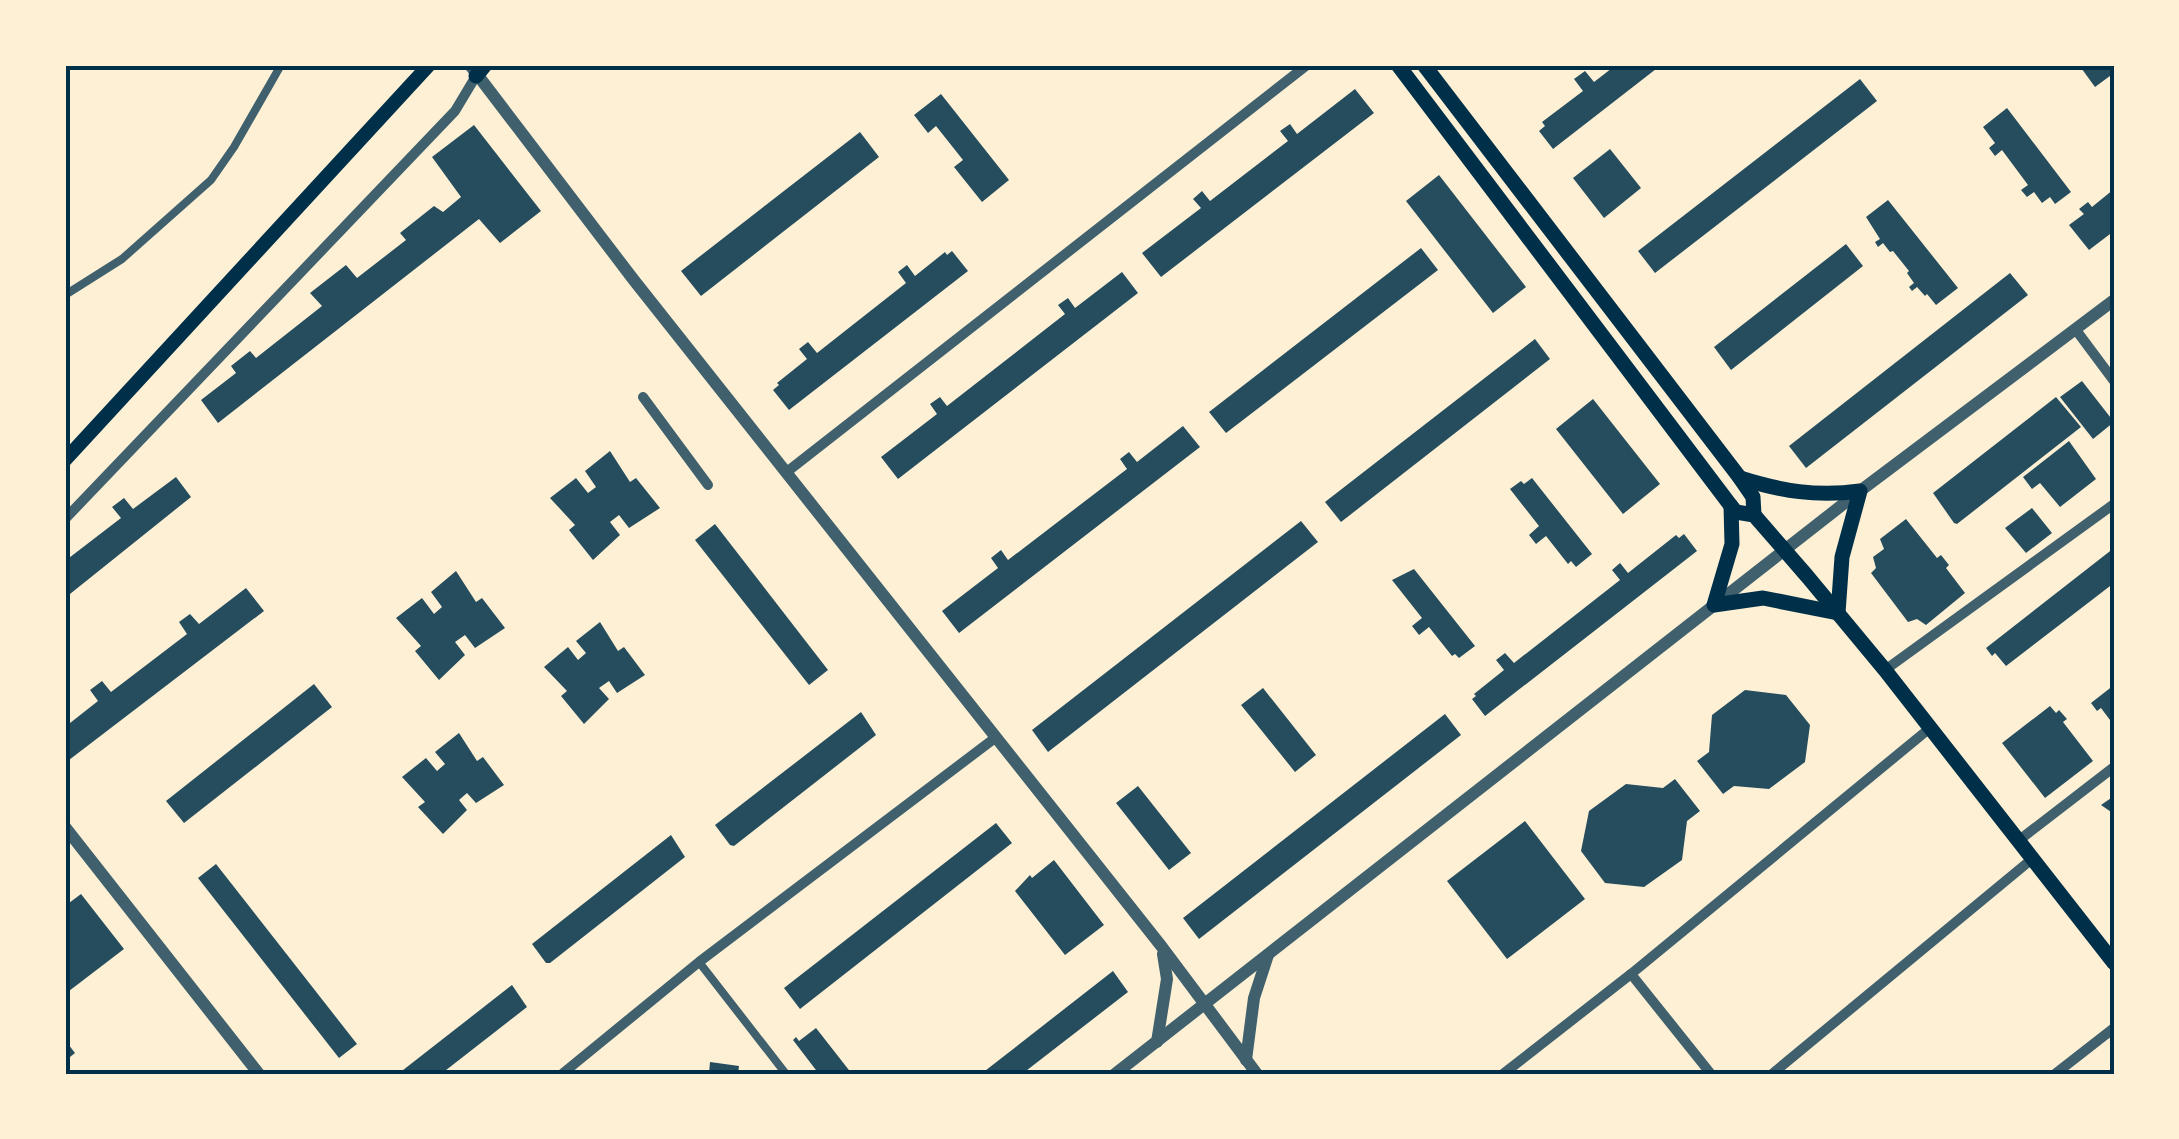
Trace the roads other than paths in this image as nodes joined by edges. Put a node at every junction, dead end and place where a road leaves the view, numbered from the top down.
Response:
1 (281, 65) edge
2 (430, 65) edge
3 (1307, 65) edge
4 (1398, 65) edge
5 (1424, 65) edge
6 (477, 69) edge
7 (65, 295) edge
8 (2114, 300) edge
9 (2076, 330) junction
10 (2114, 381) edge
11 (643, 397) dead end
12 (65, 460) edge
13 (788, 471) junction
14 (1740, 478) junction
15 (708, 485) dead end
16 (1860, 491) junction
17 (2114, 504) edge
18 (1731, 506) junction
19 (1754, 515) junction
20 (65, 519) edge
21 (1784, 550) junction
22 (1714, 605) junction
23 (1838, 613) junction
24 (1885, 670) junction
25 (1930, 728) junction
26 (995, 738) junction
27 (2114, 767) edge
28 (65, 827) edge
29 (2018, 841) junction
30 (2032, 860) junction
31 (1162, 947) junction
32 (1268, 955) junction
33 (700, 962) junction
34 (2114, 963) edge
35 (1632, 974) junction
36 (1204, 1006) junction
37 (2114, 1028) edge
38 (1157, 1042) junction
39 (1246, 1060) junction
40 (259, 1074) edge
41 (562, 1074) edge
42 (786, 1074) edge
43 (1115, 1074) edge
44 (1257, 1074) edge
45 (1504, 1074) edge
46 (1711, 1074) edge
47 (1772, 1074) edge
48 (2055, 1074) edge

1 - 7 street
2 - 12 main road
3 - 13 street
4 - 18 main road
5 - 14 main road
6 - 13 street
6 - 20 street
8 - 9 street
9 - 10 street
9 - 16 street
11 - 15 street
13 - 26 street
14 - 16 main road
14 - 19 main road
16 - 21 street
16 - 23 main road
17 - 24 street
18 - 19 main road
18 - 22 main road
19 - 21 main road
21 - 22 street
21 - 23 main road
22 - 23 main road
22 - 32 street
23 - 24 main road
24 - 25 main road
25 - 29 main road
25 - 35 street
26 - 31 street
26 - 33 street
27 - 29 street
28 - 40 street
29 - 30 main road
30 - 34 main road
30 - 47 street
31 - 36 street
31 - 38 street
32 - 36 street
32 - 39 street
33 - 41 street
33 - 42 street
35 - 45 street
35 - 46 street
36 - 38 street
36 - 39 street
37 - 48 street
38 - 43 street
39 - 44 street

